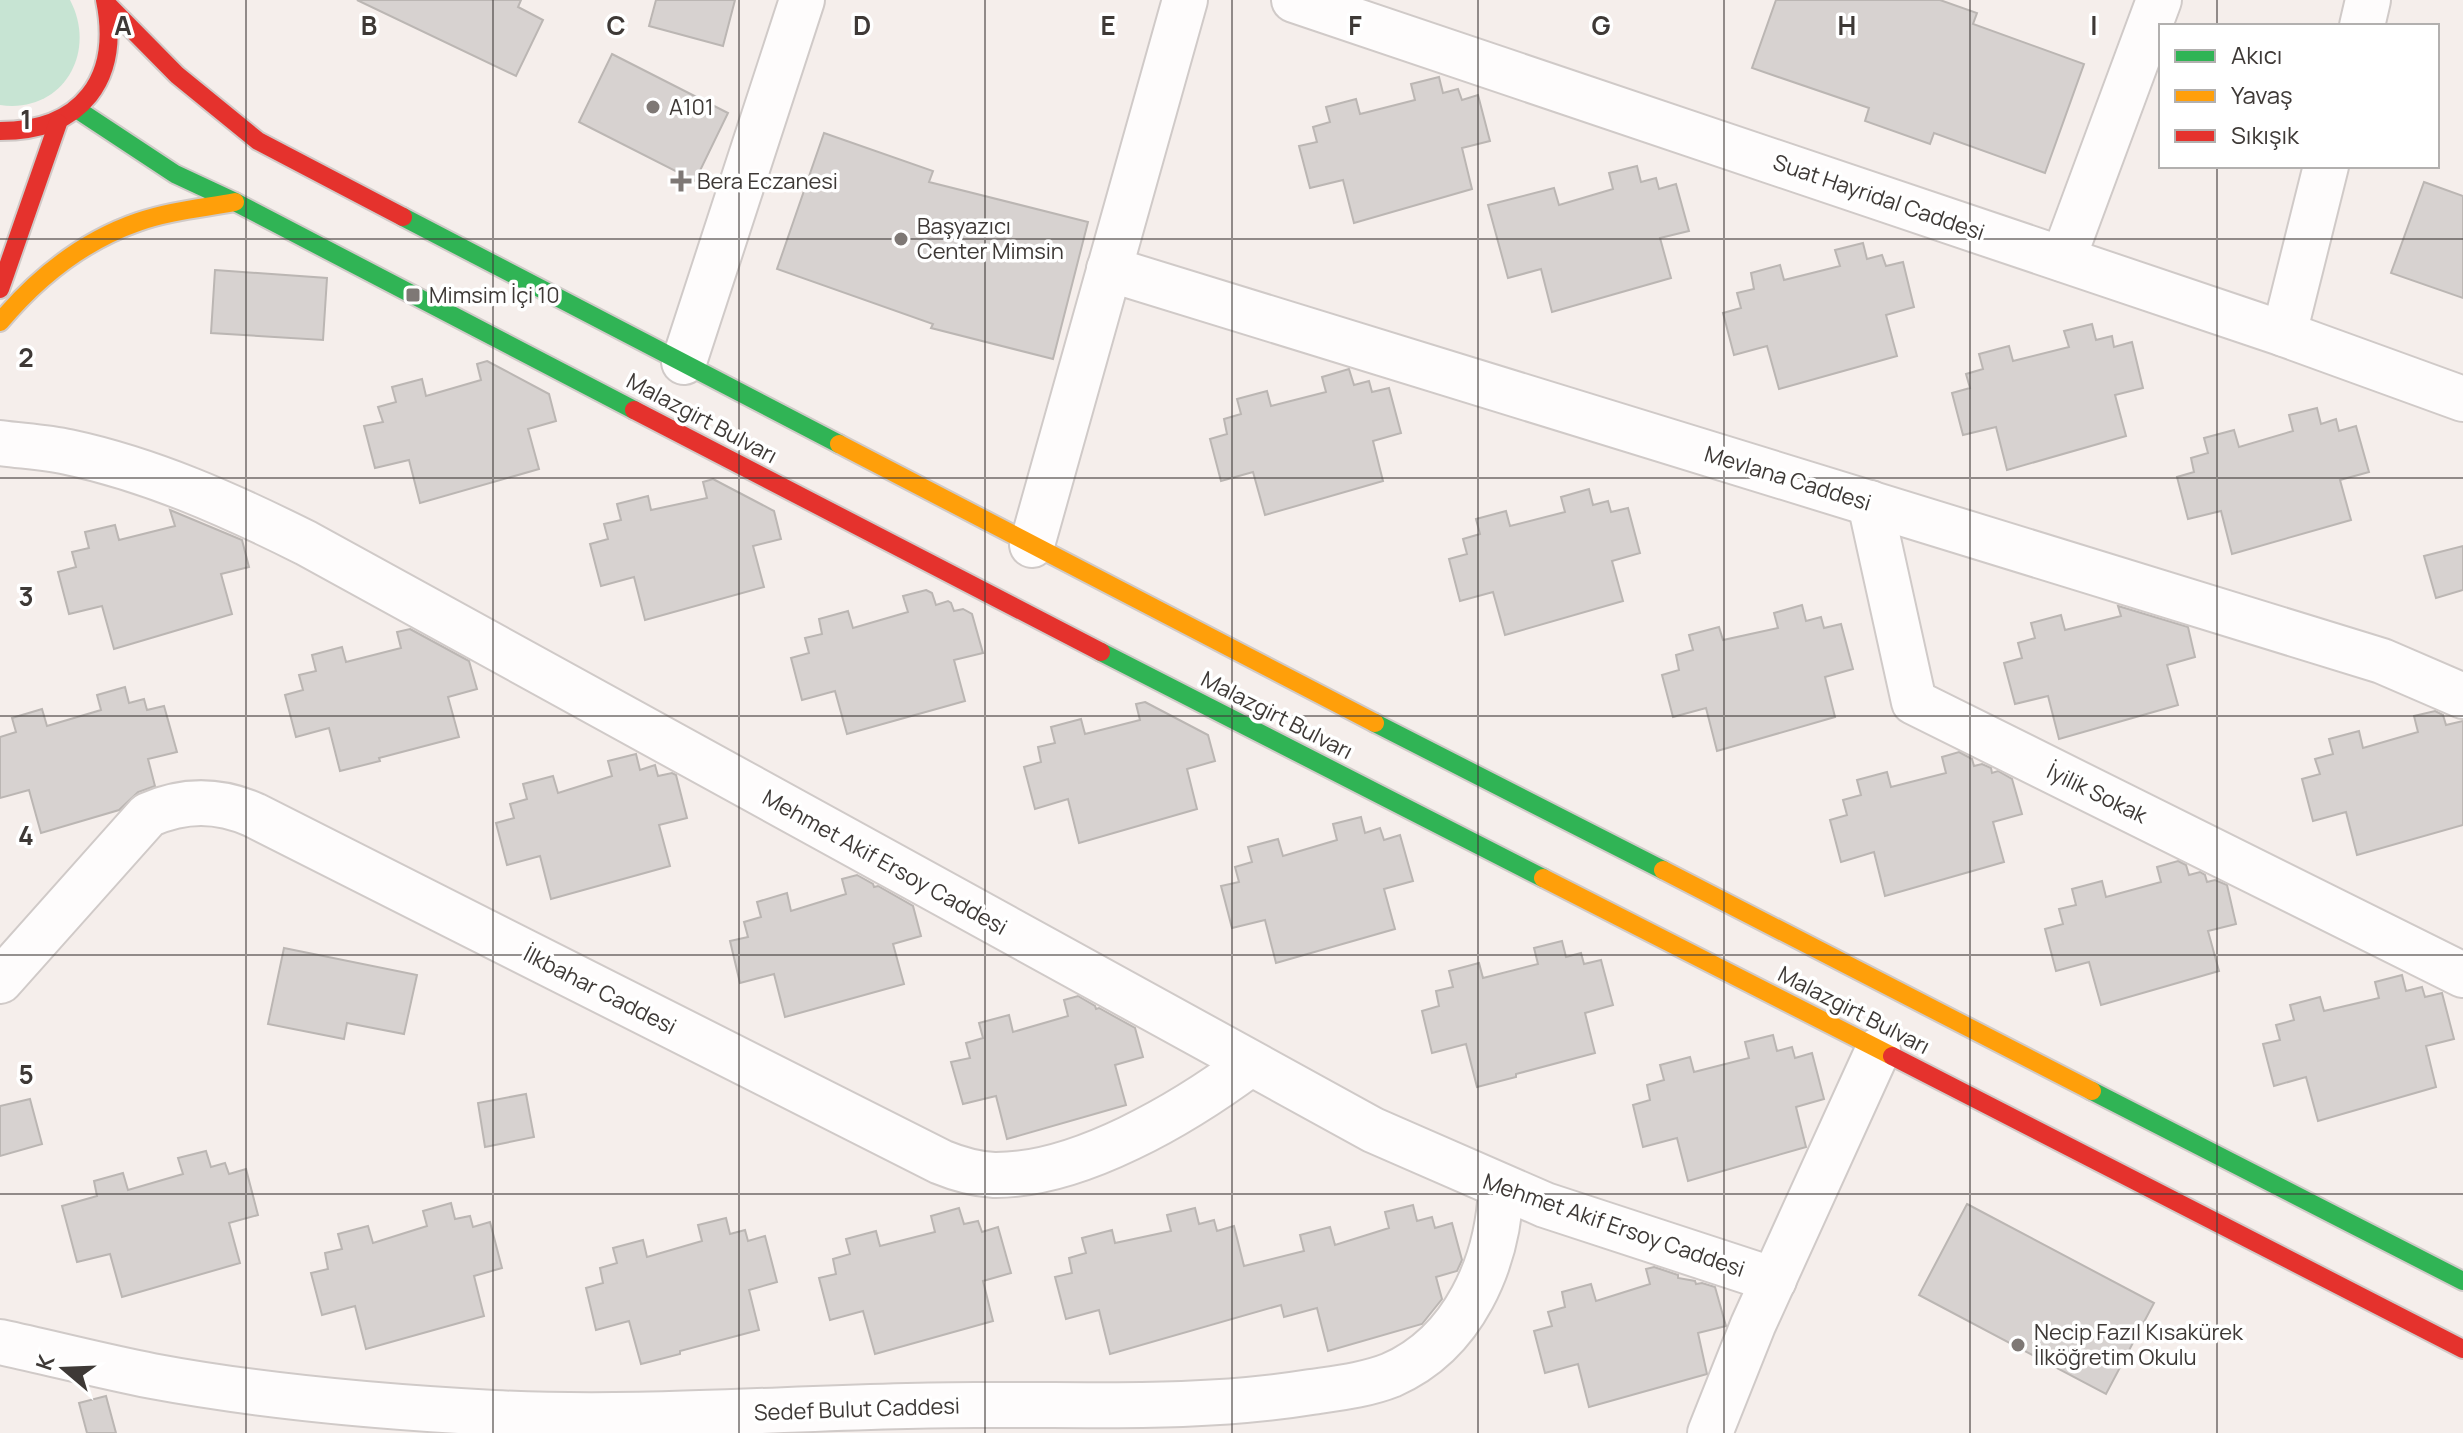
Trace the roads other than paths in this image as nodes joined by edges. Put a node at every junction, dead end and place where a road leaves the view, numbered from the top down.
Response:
1 (802, 0) edge
2 (1185, 0) edge
3 (1294, 0) edge
4 (2159, 0) edge
5 (2368, 0) edge
6 (105, 2) edge
7 (2362, 24) edge
8 (78, 110) junction
9 (58, 123) junction
10 (0, 131) edge
11 (2326, 168) edge
12 (235, 202) junction
13 (2063, 259) junction
14 (1109, 269) junction
15 (0, 289) edge
16 (0, 322) edge
17 (2284, 334) junction
18 (684, 362) junction
19 (2463, 399) edge
20 (0, 443) edge
21 (1870, 503) junction
22 (1032, 545) junction
23 (2463, 696) edge
24 (2463, 975) edge
25 (0, 981) edge
26 (1878, 1050) junction
27 (1250, 1064) junction
28 (1501, 1188) junction
29 (1774, 1280) junction
30 (2463, 1281) edge
31 (0, 1342) edge
32 (2463, 1349) edge
33 (1710, 1433) edge

1 - 18 street
2 - 14 street
3 - 13 street, Suat Hayridal Caddesi
4 - 13 street
5 - 7 street
6 - 8 highway
6 - 18 highway, Malazgirt Bulvarı
8 - 9 highway
8 - 12 highway, Malazgirt Bulvarı
9 - 10 highway
9 - 15 highway
11 - 17 street
12 - 16 highway
12 - 26 highway, Malazgirt Bulvarı
13 - 17 street, Suat Hayridal Caddesi
14 - 21 street, Mevlana Caddesi
14 - 22 street
17 - 19 street, Suat Hayridal Caddesi
18 - 22 highway, Malazgirt Bulvarı
20 - 27 street, Mehmet Akif Ersoy Caddesi
21 - 23 street, Mevlana Caddesi
21 - 24 street, İyilik Sokak
22 - 30 highway, Malazgirt Bulvarı
25 - 27 street, İlkbahar Caddesi
26 - 29 street
26 - 32 highway, Malazgirt Bulvarı
27 - 28 street, Mehmet Akif Ersoy Caddesi
28 - 29 street, Mehmet Akif Ersoy Caddesi
28 - 31 street, Sedef Bulut Caddesi
29 - 33 street

